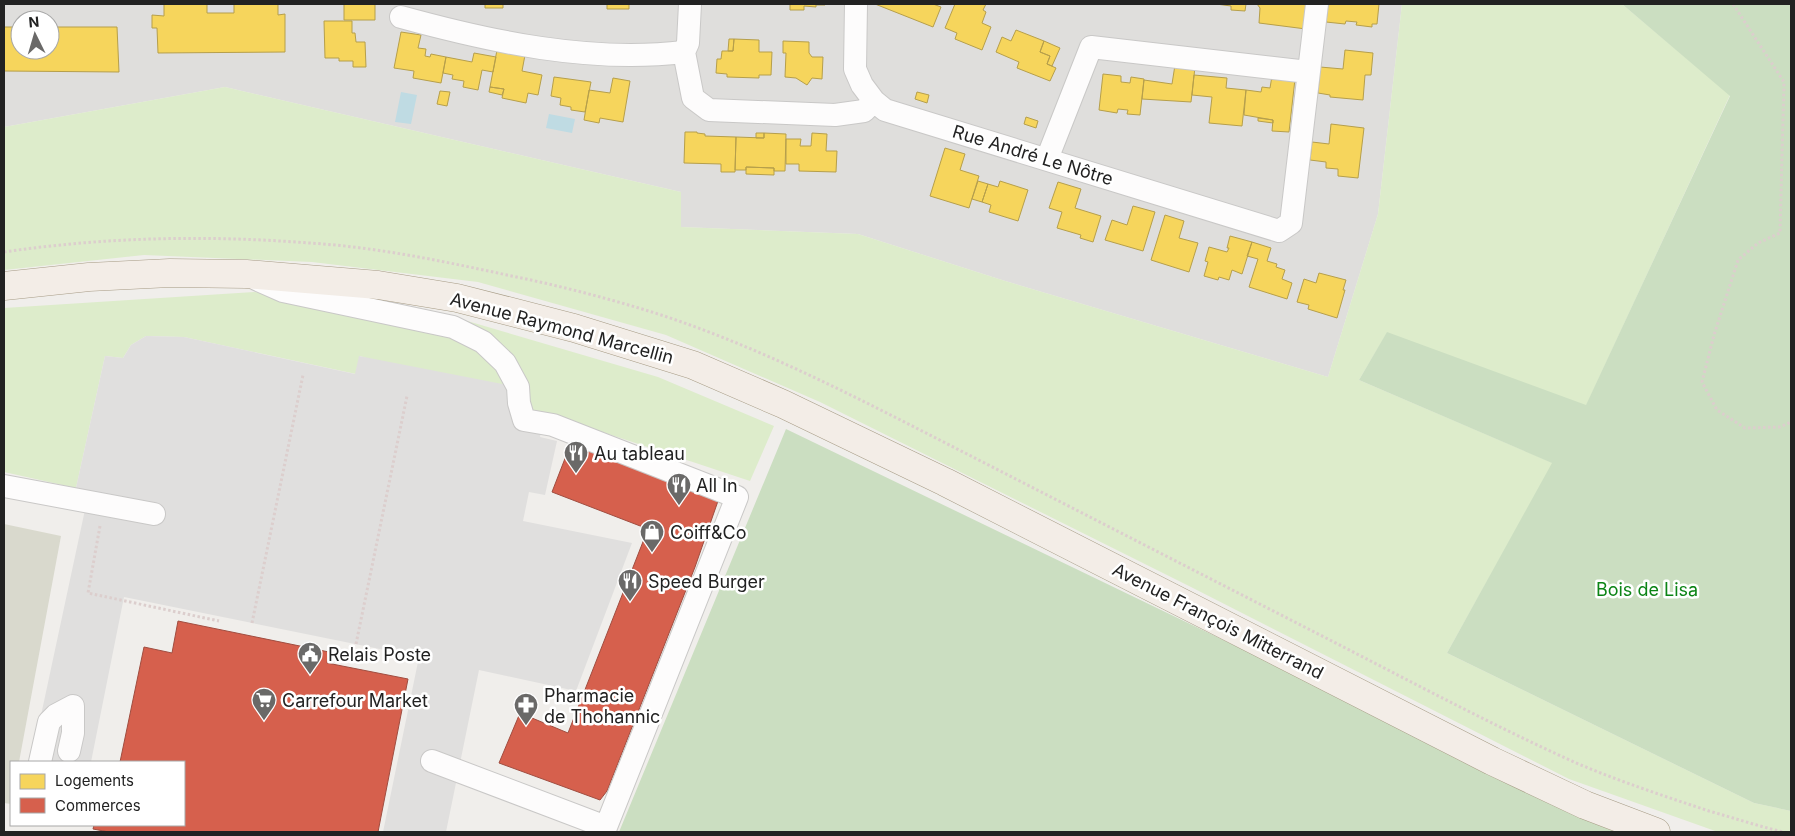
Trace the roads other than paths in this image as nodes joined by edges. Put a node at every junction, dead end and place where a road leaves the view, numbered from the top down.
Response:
1 (690, 4) edge
2 (856, 4) edge
3 (1317, 4) edge
4 (401, 17) dead end
5 (684, 52) junction
6 (1308, 72) junction
7 (874, 101) junction
8 (1047, 159) junction
9 (246, 274) junction
10 (4, 286) edge
11 (783, 404) joint
12 (4, 486) edge
13 (154, 514) dead end
14 (69, 751) dead end
15 (40, 761) edge
16 (432, 761) dead end
17 (1656, 832) edge

1 - 5 street
2 - 7 street, Rue André Le Nôtre
3 - 6 street
4 - 5 street
5 - 7 street
6 - 8 street
6 - 8 street, Rue André Le Nôtre
7 - 8 street, Rue André Le Nôtre
9 - 10 main road, Avenue Raymond Marcellin
9 - 11 main road, Avenue Raymond Marcellin
9 - 16 street
11 - 17 main road, Avenue François Mitterrand
12 - 13 street
14 - 15 street

